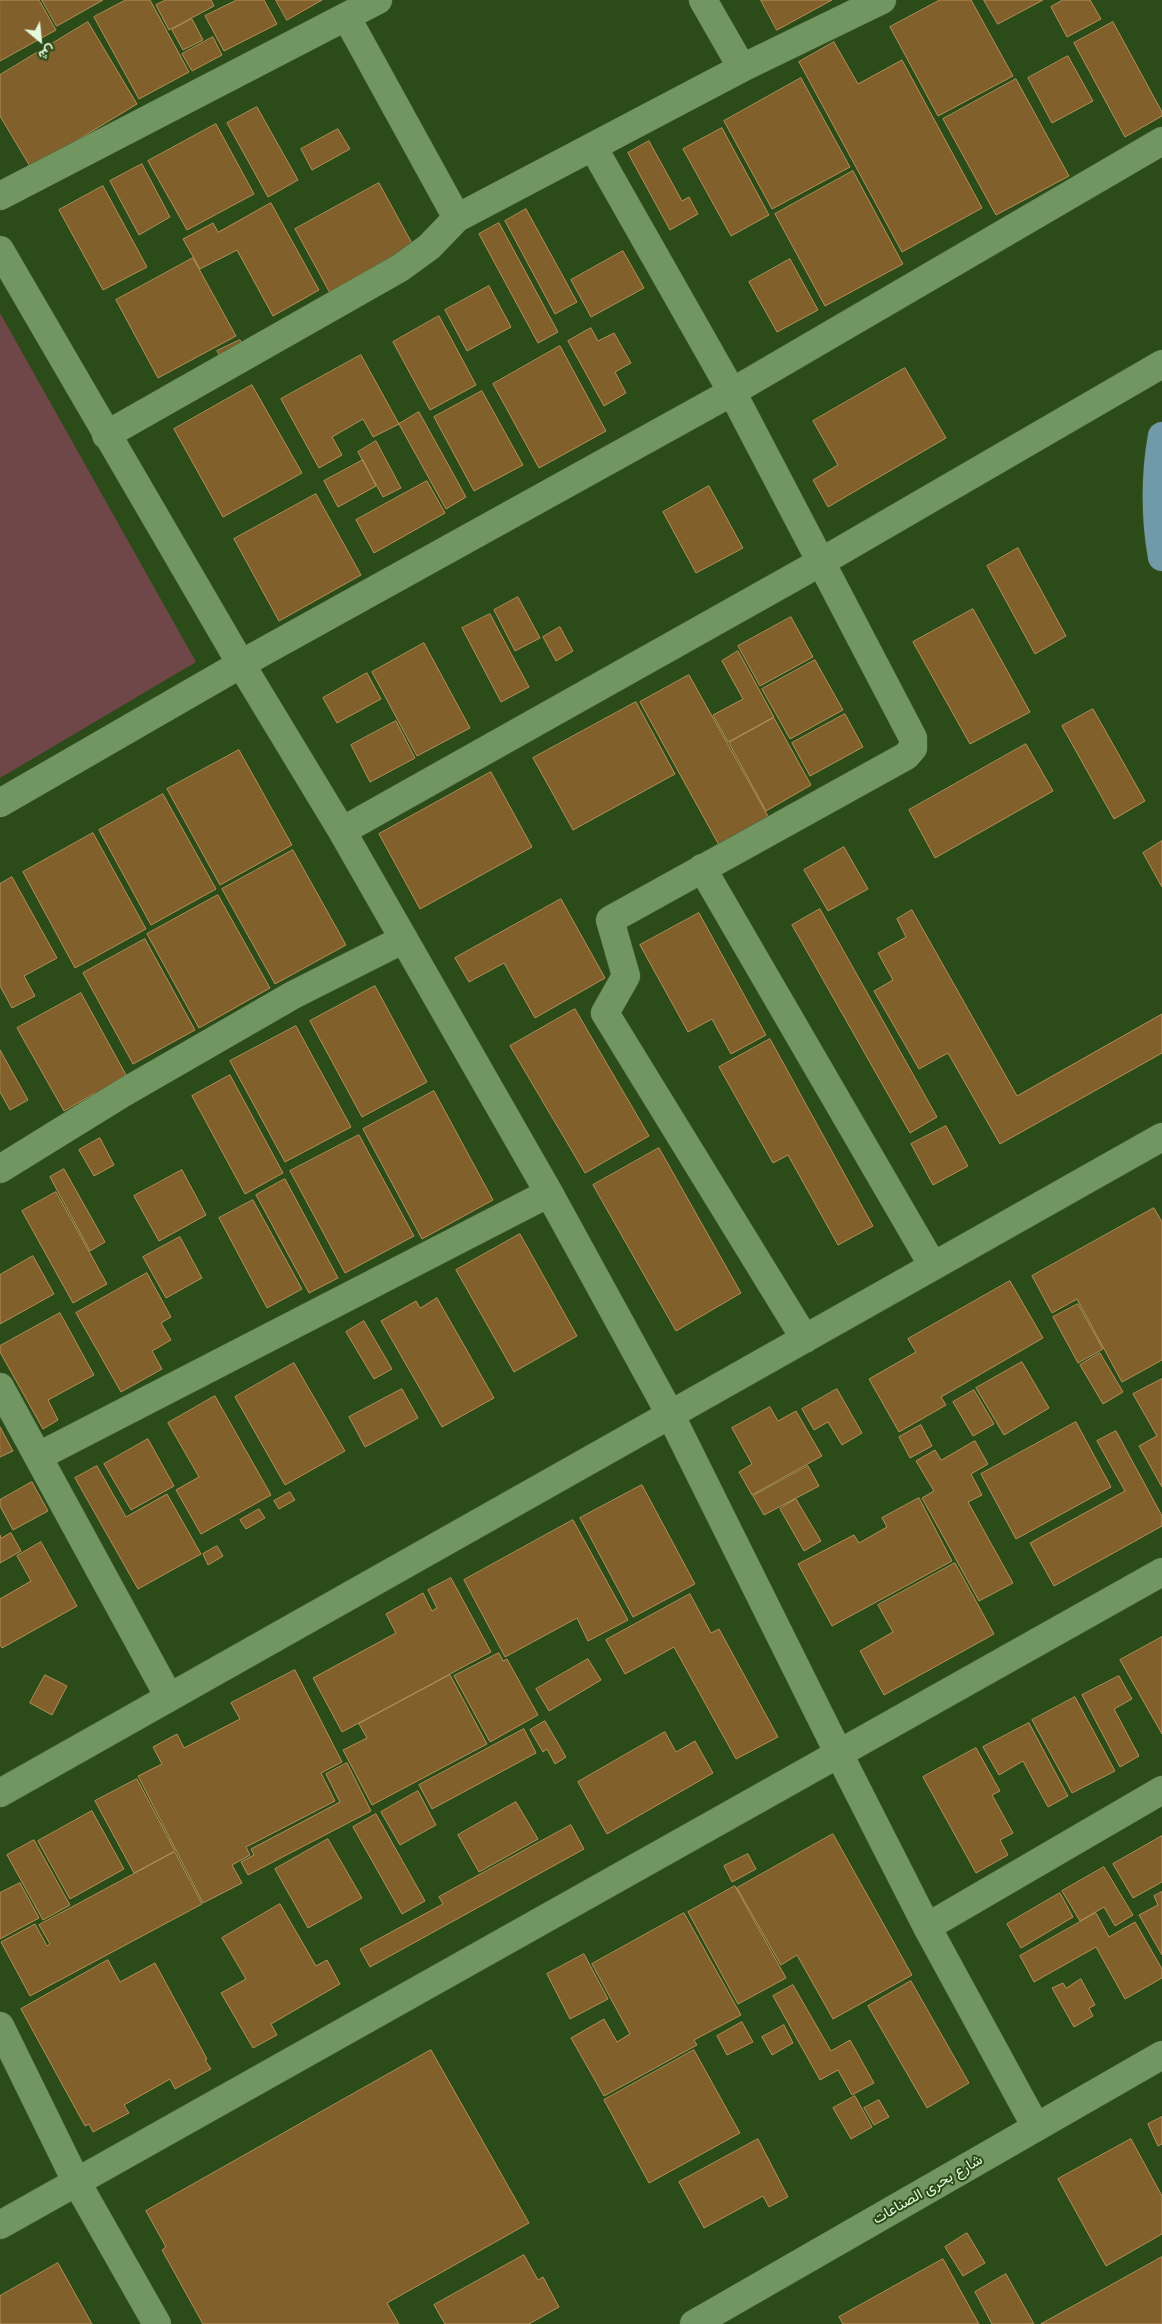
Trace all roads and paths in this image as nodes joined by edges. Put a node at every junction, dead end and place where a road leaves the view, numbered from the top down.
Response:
1 (378, 0) edge
2 (703, 0) edge
3 (882, 0) edge
4 (347, 18) junction
5 (742, 68) junction
6 (1162, 142) edge
7 (593, 147) junction
8 (0, 196) edge
9 (457, 218) junction
10 (0, 250) edge
11 (1162, 364) edge
12 (732, 392) junction
13 (106, 435) junction
14 (1162, 436) edge
15 (1162, 556) edge
16 (821, 562) junction
17 (241, 664) junction
18 (0, 803) edge
19 (342, 831) junction
20 (702, 868) junction
21 (404, 939) junction
22 (1162, 1137) edge
23 (0, 1169) edge
24 (549, 1193) junction
25 (933, 1266) junction
26 (805, 1340) junction
27 (0, 1387) edge
28 (670, 1414) junction
29 (39, 1456) junction
30 (1162, 1572) edge
31 (169, 1697) junction
32 (839, 1754) junction
33 (1162, 1790) edge
34 (0, 1792) edge
35 (927, 1927) junction
36 (0, 2026) edge
37 (1162, 2055) edge
38 (1036, 2128) junction
39 (76, 2182) junction
40 (0, 2225) edge
41 (157, 2324) edge
42 (694, 2324) edge

1 - 4 street
2 - 5 street
3 - 5 street
4 - 8 street
4 - 9 street
5 - 7 street
6 - 12 street
7 - 9 street
7 - 12 street
9 - 13 street
10 - 13 street
11 - 16 street
12 - 16 street
12 - 17 street
13 - 17 street
14 - 15 main road
16 - 19 street
16 - 20 street
17 - 18 street
17 - 19 street
19 - 21 street
20 - 25 street
20 - 26 street
21 - 23 street
21 - 24 street
22 - 25 street
24 - 28 street
24 - 29 street
25 - 26 street
26 - 28 street
27 - 29 street
28 - 31 street
28 - 32 street
29 - 31 street
30 - 32 street
31 - 34 street
32 - 35 street
32 - 39 street
33 - 35 street
35 - 38 street
36 - 39 street
37 - 38 street, شارع بحرى الصناعات
38 - 42 street, شارع بحرى الصناعات
39 - 40 street
39 - 41 street

